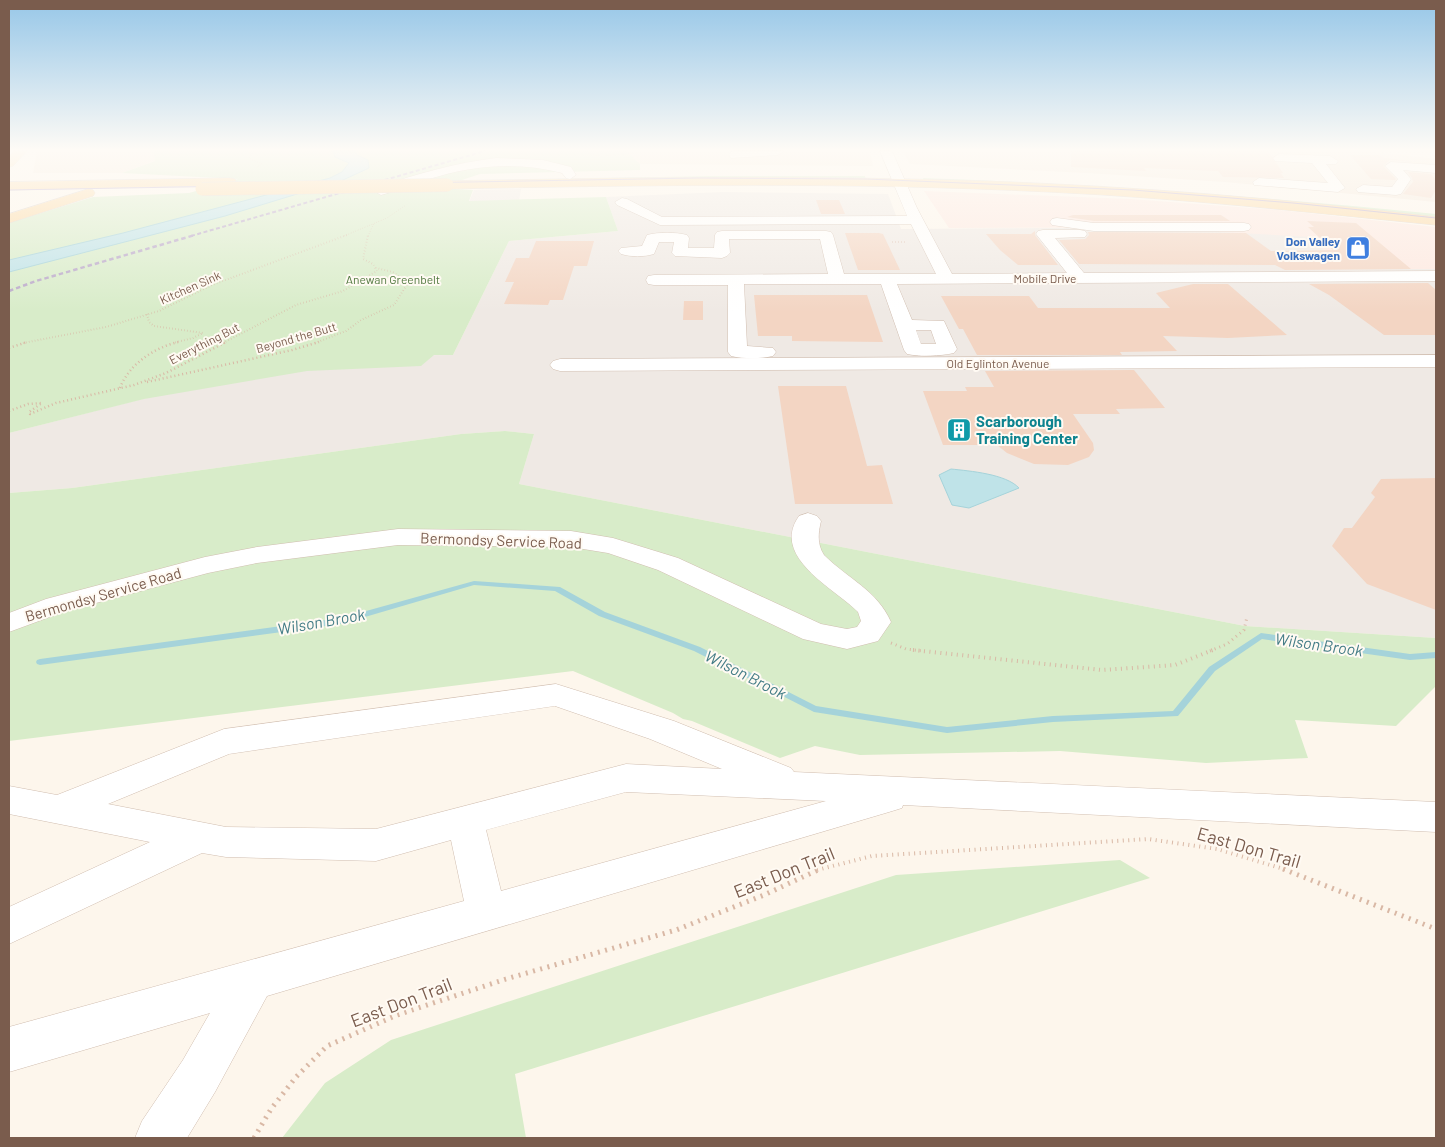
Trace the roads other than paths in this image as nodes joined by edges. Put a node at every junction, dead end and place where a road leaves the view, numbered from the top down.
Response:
1 (29, 205) edge
2 (44, 205) edge
3 (627, 205) edge
4 (909, 205) edge
5 (1282, 205) edge
6 (1366, 205) edge
7 (1436, 212) edge
8 (9, 218) edge
9 (1436, 221) edge
10 (1058, 222) dead end
11 (918, 224) junction
12 (1244, 226) dead end
13 (1080, 234) dead end
14 (826, 235) junction
15 (626, 251) dead end
16 (680, 252) junction
17 (1436, 276) edge
18 (887, 278) junction
19 (946, 278) junction
20 (1079, 278) junction
21 (736, 279) junction
22 (837, 279) junction
23 (654, 280) dead end
24 (683, 280) junction
25 (905, 325) dead end
26 (879, 346) dead end
27 (859, 356) junction
28 (1436, 361) edge
29 (560, 365) dead end
30 (808, 521) dead end
31 (9, 623) edge
32 (796, 786) junction
33 (912, 791) junction
34 (9, 800) edge
35 (57, 810) junction
36 (1436, 817) edge
37 (465, 821) junction
38 (199, 837) junction
39 (487, 913) junction
40 (9, 926) edge
41 (253, 980) junction
42 (9, 1050) edge
43 (159, 1138) edge

1 - 8 main road
2 - 8 main road
3 - 11 street
4 - 11 street
5 - 9 main road
6 - 7 main road
10 - 12 street
11 - 14 street
11 - 19 street
13 - 20 street
14 - 16 street
14 - 22 street
15 - 16 street
16 - 24 street
17 - 20 street, Mobile Drive
18 - 19 street, Mobile Drive
18 - 22 street, Mobile Drive
18 - 25 street
19 - 20 street, Mobile Drive
21 - 22 street, Mobile Drive
21 - 24 street, Mobile Drive
21 - 27 street
23 - 24 street, Mobile Drive
26 - 27 street
27 - 28 street, Old Eglinton Avenue
27 - 29 street, Old Eglinton Avenue
30 - 31 street, Bermondsy Service Road
32 - 33 street
32 - 35 street
32 - 37 street
33 - 36 street
33 - 39 street
34 - 35 street
35 - 38 street
37 - 38 street
37 - 39 street
38 - 40 street
39 - 41 street
41 - 42 street
41 - 43 street

